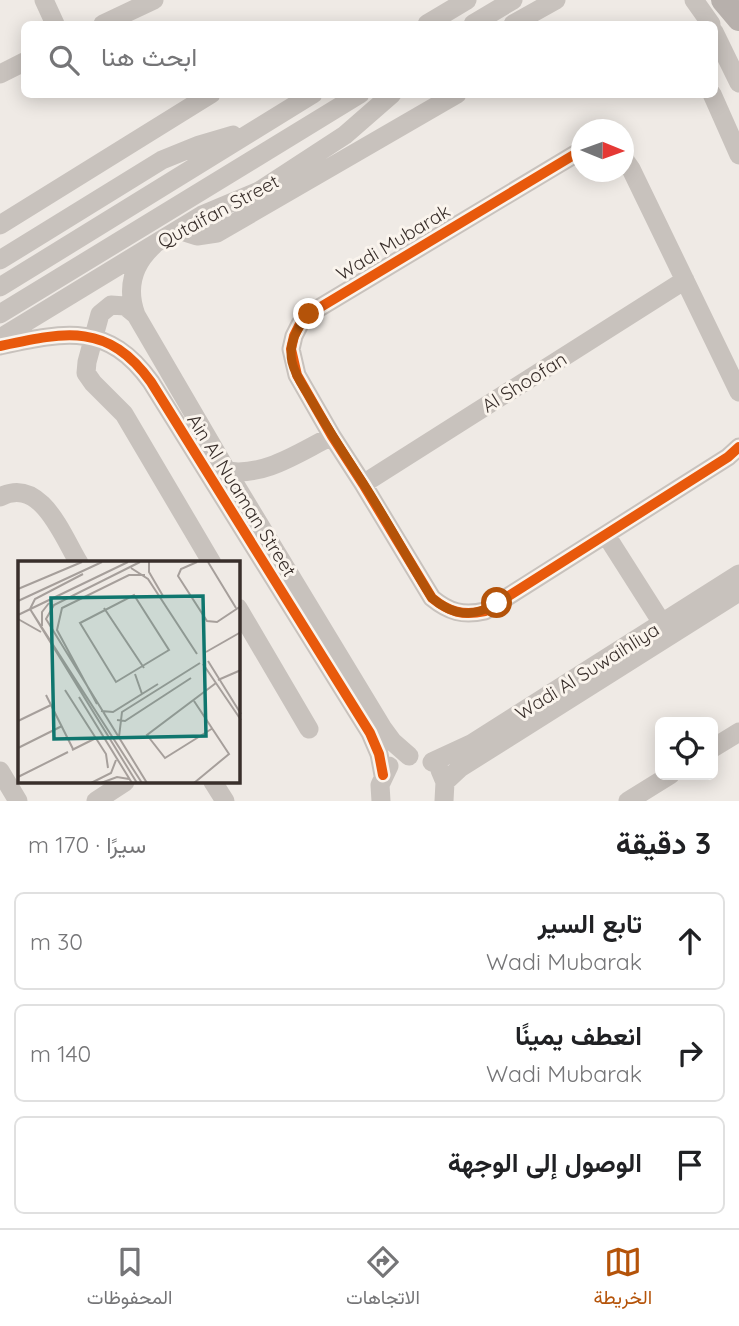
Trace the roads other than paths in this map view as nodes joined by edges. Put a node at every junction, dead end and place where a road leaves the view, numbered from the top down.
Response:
1 (44, 0) edge
2 (154, 0) edge
3 (467, 0) edge
4 (513, 0) edge
5 (556, 0) edge
6 (694, 0) edge
7 (723, 0) edge
8 (733, 0) edge
9 (739, 14) edge
10 (739, 19) edge
11 (54, 21) edge
12 (109, 21) edge
13 (432, 21) edge
14 (478, 21) edge
15 (518, 21) edge
16 (709, 21) edge
17 (718, 38) edge
18 (21, 64) edge
19 (0, 74) edge
20 (739, 83) edge
21 (204, 98) edge
22 (307, 98) edge
23 (353, 98) edge
24 (387, 98) edge
25 (450, 98) edge
26 (714, 98) edge
27 (258, 128) junction
28 (285, 141) junction
29 (739, 155) edge
30 (571, 157) edge
31 (634, 175) edge
32 (202, 215) junction
33 (1, 223) edge
34 (178, 230) junction
35 (154, 245) junction
36 (0, 260) edge
37 (685, 280) junction
38 (0, 288) edge
39 (0, 314) edge
40 (136, 315) junction
41 (0, 338) edge
42 (94, 338) junction
43 (0, 346) edge
44 (739, 392) edge
45 (332, 436) junction
46 (739, 447) edge
47 (265, 468) junction
48 (227, 471) junction
49 (363, 484) junction
50 (0, 497) edge
51 (246, 503) junction
52 (606, 535) junction
53 (78, 561) edge
54 (211, 561) edge
55 (739, 574) edge
56 (739, 592) edge
57 (240, 611) edge
58 (666, 630) junction
59 (309, 729) dead end
60 (739, 732) edge
61 (718, 745) edge
62 (409, 757) junction
63 (432, 762) junction
64 (0, 771) edge
65 (662, 780) edge
66 (123, 783) edge
67 (214, 783) edge
68 (445, 791) edge
69 (379, 793) edge
70 (19, 801) edge
71 (96, 801) edge
72 (225, 801) edge
73 (628, 801) edge

1 - 11 street
2 - 12 street
3 - 13 street
4 - 14 street
5 - 15 street
6 - 16 street
7 - 10 main road
8 - 9 main road
17 - 20 street
18 - 19 street
21 - 33 street
22 - 27 street
23 - 28 street, Qutaifan Street
24 - 32 street, Qutaifan Street
25 - 34 street
26 - 29 street
27 - 36 street
27 - 38 street
28 - 32 street
28 - 39 street, Qutaifan Street
30 - 45 street, Wadi Mubarak
31 - 37 street
32 - 34 street, Qutaifan Street
34 - 35 street, Qutaifan Street
35 - 40 street, Ain Al Nuaman Street
35 - 41 street, Qutaifan Street
37 - 44 street
37 - 49 street, Al Shoofan
40 - 42 street
40 - 48 street, Ain Al Nuaman Street
42 - 43 street, Ain Al Nuaman Street
42 - 54 street
42 - 69 street, Ain Al Nuaman Street
45 - 47 street
45 - 49 street, Wadi Mubarak
46 - 52 street, Wadi Mubarak
47 - 48 street
47 - 51 street
48 - 51 street, Ain Al Nuaman Street
49 - 52 street, Wadi Mubarak
50 - 53 street
51 - 62 street, Ain Al Nuaman Street
52 - 58 street
55 - 58 street, Wadi Al Suwaihliya
56 - 58 street, Wadi Al Suwaihliya
57 - 59 street
58 - 63 street, Wadi Al Suwaihliya
58 - 68 street, Wadi Al Suwaihliya
60 - 61 street
62 - 63 street
62 - 69 street
63 - 68 street
64 - 70 street
65 - 73 street
66 - 71 street
67 - 72 street

